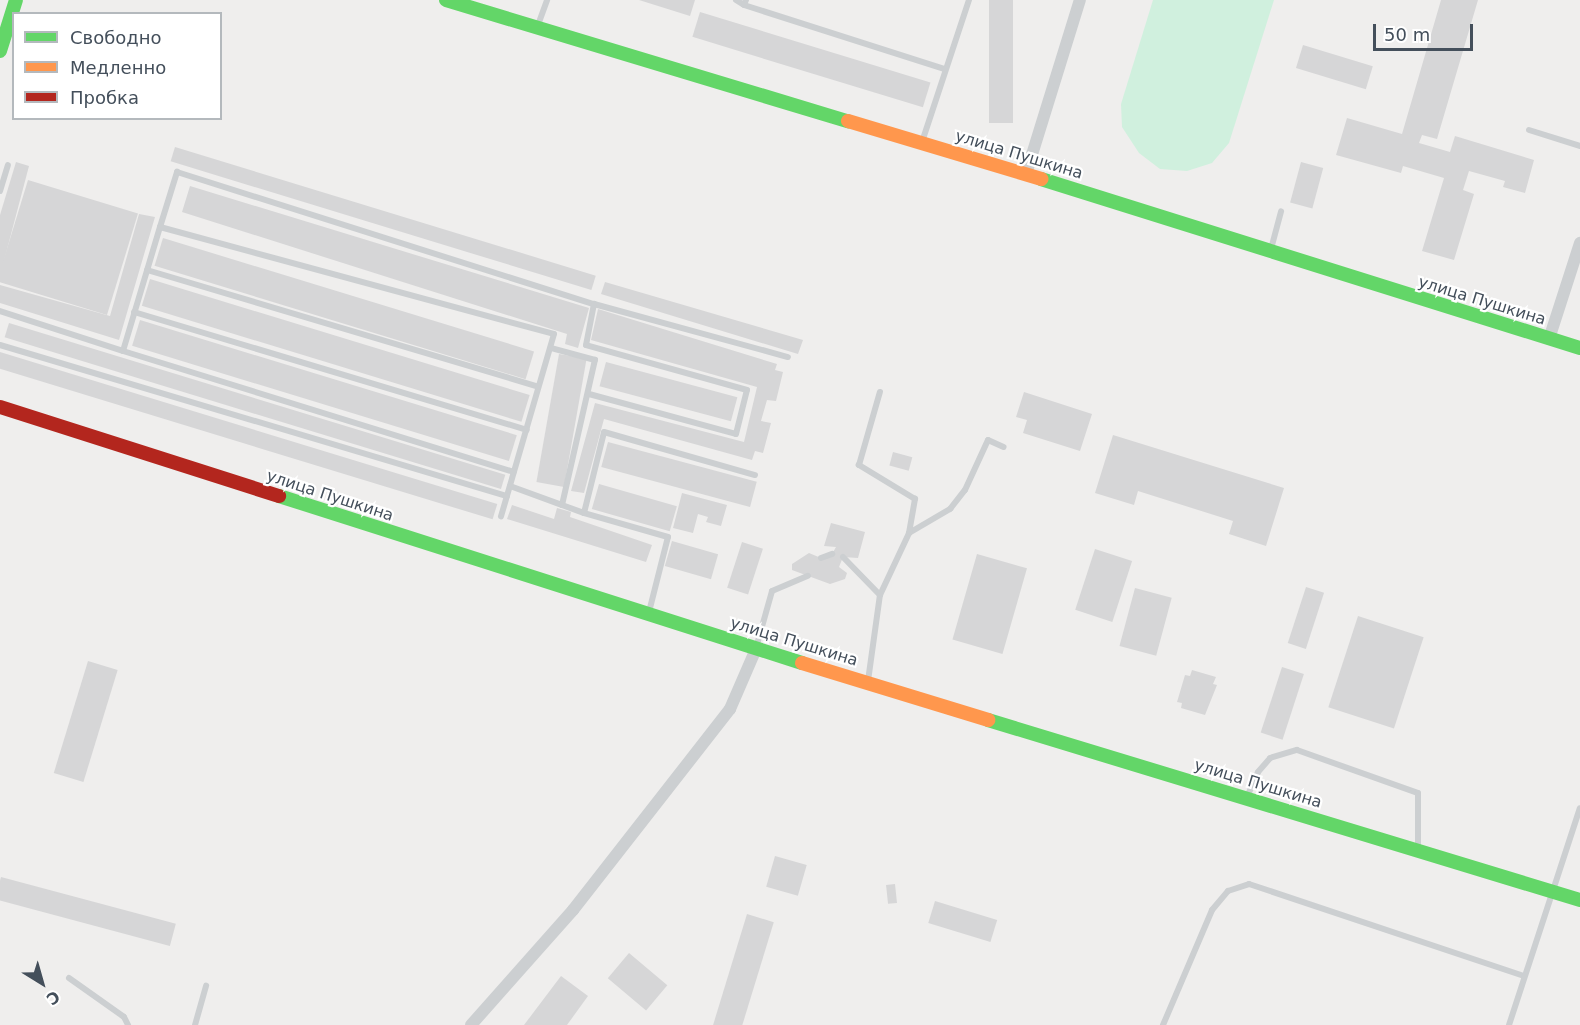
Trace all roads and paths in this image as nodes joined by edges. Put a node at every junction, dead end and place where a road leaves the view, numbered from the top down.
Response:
1 (446, 0) edge
2 (547, 0) edge
3 (736, 0) edge
4 (969, 0) edge
5 (1080, 0) edge
6 (745, 3) edge
7 (12, 13) edge
8 (537, 30) junction
9 (0, 51) edge
10 (944, 69) junction
11 (1529, 130) dead end
12 (922, 143) junction
13 (1580, 146) edge
14 (8, 165) dead end
15 (1026, 174) junction
16 (0, 191) edge
17 (1281, 212) dead end
18 (160, 227) junction
19 (1580, 243) edge
20 (1270, 252) junction
21 (147, 270) junction
22 (594, 304) junction
23 (0, 311) edge
24 (135, 312) junction
25 (1549, 339) junction
26 (0, 345) edge
27 (551, 348) junction
28 (1580, 348) edge
29 (598, 350) junction
30 (123, 351) junction
31 (788, 357) dead end
32 (595, 360) junction
33 (537, 386) junction
34 (880, 392) dead end
35 (589, 394) junction
36 (0, 407) edge
37 (526, 430) junction
38 (1004, 447) dead end
39 (514, 472) junction
40 (755, 475) dead end
41 (510, 486) junction
42 (507, 496) junction
43 (562, 505) junction
44 (584, 513) junction
45 (501, 516) dead end
46 (909, 533) junction
47 (832, 554) dead end
48 (821, 558) dead end
49 (843, 558) dead end
50 (808, 576) dead end
51 (880, 595) junction
52 (648, 613) junction
53 (756, 649) junction
54 (868, 681) junction
55 (1247, 797) junction
56 (1580, 808) edge
57 (1418, 850) junction
58 (1550, 891) junction
59 (1580, 900) edge
60 (1524, 976) junction
61 (69, 978) dead end
62 (206, 986) dead end
63 (128, 1025) edge
64 (195, 1025) edge
65 (471, 1025) edge
66 (1163, 1025) edge
67 (1509, 1025) edge

1 - 8 main road, улица Пушкина
2 - 8 lane
3 - 6 lane
4 - 10 lane
5 - 15 street
6 - 10 lane
7 - 9 main road
8 - 12 main road, улица Пушкина
10 - 12 lane
11 - 13 lane
12 - 15 main road, улица Пушкина
14 - 16 lane
15 - 20 main road, улица Пушкина
17 - 20 lane
18 - 21 lane
18 - 22 lane
18 - 27 lane
19 - 25 street
20 - 25 main road, улица Пушкина
21 - 24 lane
21 - 33 lane
22 - 29 lane
22 - 31 lane
23 - 30 lane
24 - 30 lane
24 - 37 lane
25 - 28 main road, улица Пушкина
26 - 42 lane
27 - 32 lane
27 - 33 lane
29 - 32 lane
29 - 35 lane
30 - 39 lane
32 - 35 lane
33 - 37 lane
34 - 46 lane
35 - 43 lane
36 - 52 main road, улица Пушкина
37 - 39 lane
38 - 46 lane
39 - 41 lane
40 - 44 lane
41 - 42 lane
41 - 43 lane
42 - 45 lane
43 - 44 lane
44 - 52 lane
46 - 51 lane
47 - 48 lane
49 - 51 lane
50 - 53 lane
51 - 54 lane
52 - 53 main road, улица Пушкина
53 - 54 main road, улица Пушкина
53 - 65 street
54 - 55 main road, улица Пушкина
55 - 57 main road, улица Пушкина
55 - 57 lane
56 - 58 lane
57 - 58 main road, улица Пушкина
58 - 59 main road, улица Пушкина
58 - 60 lane
60 - 66 lane
60 - 67 lane
61 - 63 lane
62 - 64 lane

